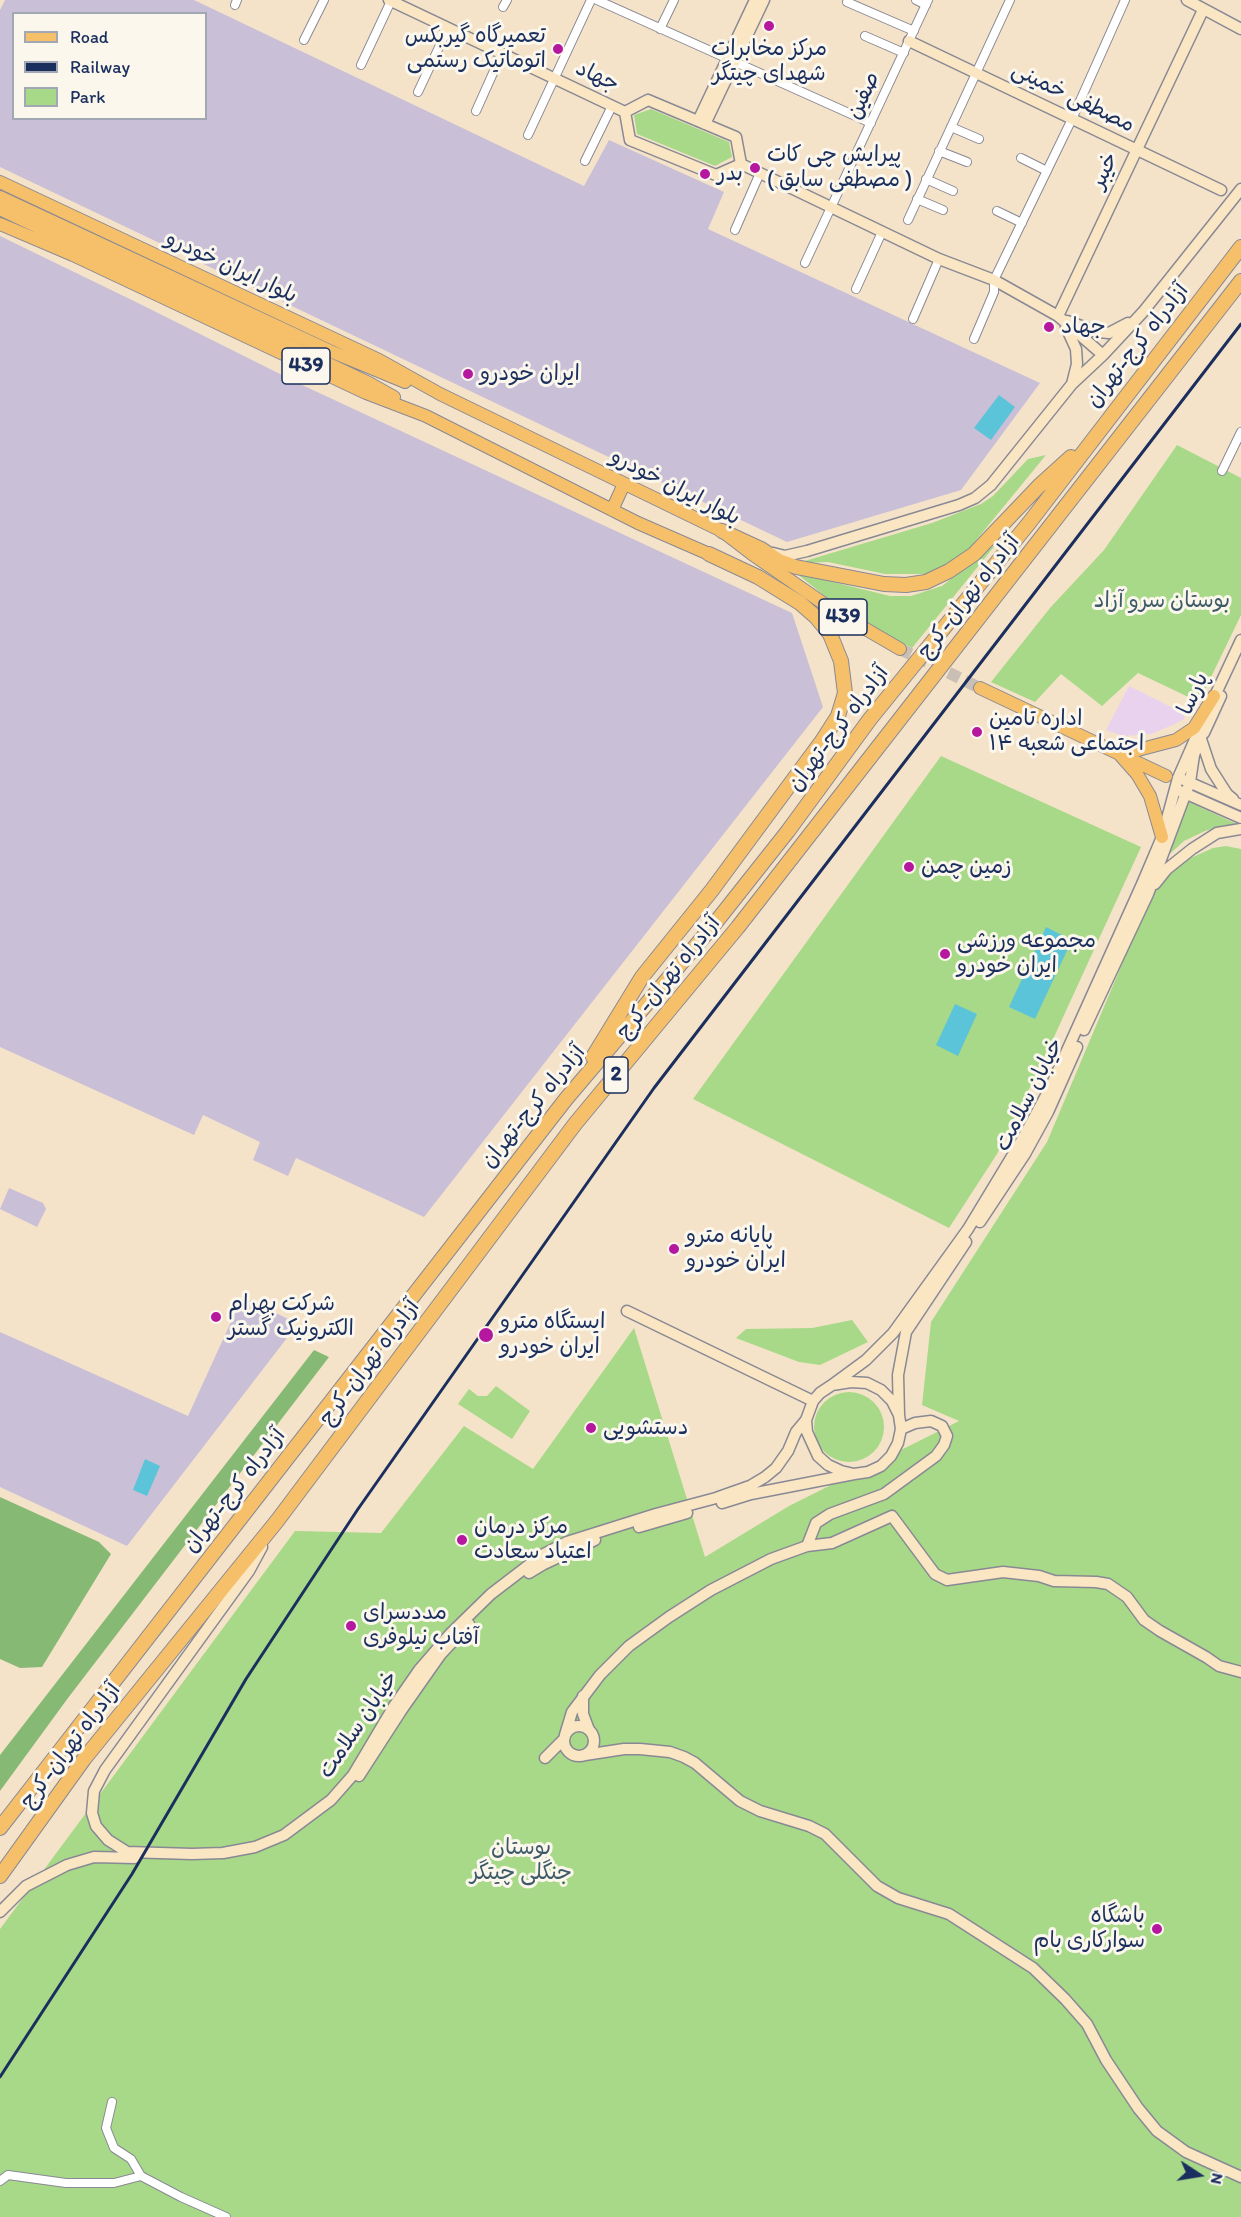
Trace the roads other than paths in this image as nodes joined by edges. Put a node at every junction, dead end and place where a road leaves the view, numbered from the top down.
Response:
1 (324, 0) edge
2 (390, 0) edge
3 (591, 0) edge
4 (597, 0) edge
5 (674, 0) edge
6 (755, 0) edge
7 (764, 0) edge
8 (916, 0) edge
9 (1010, 0) edge
10 (1125, 0) edge
11 (1187, 0) edge
12 (847, 2) dead end
13 (927, 2) edge
14 (1203, 10) junction
15 (448, 28) junction
16 (660, 29) junction
17 (1241, 29) edge
18 (865, 36) dead end
19 (912, 36) junction
20 (304, 40) dead end
21 (502, 53) junction
22 (904, 53) junction
23 (731, 62) junction
24 (361, 65) dead end
25 (976, 73) junction
26 (555, 79) junction
27 (418, 92) dead end
28 (612, 106) junction
29 (476, 111) dead end
30 (625, 112) junction
31 (1072, 119) junction
32 (702, 123) junction
33 (871, 123) junction
34 (951, 127) junction
35 (528, 135) dead end
36 (979, 139) dead end
37 (1137, 150) junction
38 (939, 151) junction
39 (1021, 158) dead end
40 (585, 161) dead end
41 (966, 162) dead end
42 (741, 164) junction
43 (1047, 171) junction
44 (760, 173) junction
45 (926, 179) junction
46 (1241, 187) edge
47 (1, 188) edge
48 (1221, 190) junction
49 (953, 191) dead end
50 (917, 199) junction
51 (831, 208) junction
52 (0, 209) edge
53 (944, 210) dead end
54 (997, 211) dead end
55 (1222, 214) junction
56 (908, 219) dead end
57 (1022, 223) junction
58 (0, 224) edge
59 (735, 230) dead end
60 (882, 232) junction
61 (1241, 247) edge
62 (939, 260) junction
63 (805, 263) dead end
64 (994, 280) junction
65 (1241, 280) edge
66 (856, 289) dead end
67 (1143, 312) junction
68 (1060, 317) junction
69 (244, 318) junction
70 (913, 319) dead end
71 (974, 339) dead end
72 (1103, 355) junction
73 (1072, 384) junction
74 (440, 394) junction
75 (426, 416) junction
76 (1241, 432) edge
77 (1091, 440) junction
78 (1222, 471) dead end
79 (624, 484) junction
80 (612, 510) junction
81 (722, 531) junction
82 (761, 549) junction
83 (709, 554) joint
84 (1241, 640) edge
85 (900, 650) tunnel mouth
86 (1241, 654) edge
87 (980, 688) tunnel mouth
88 (1214, 696) junction
89 (1201, 739) junction
90 (1117, 752) junction
91 (1172, 777) junction
92 (1190, 782) junction
93 (1174, 789) junction
94 (1185, 794) junction
95 (1240, 805) edge
96 (1241, 818) edge
97 (1241, 829) edge
98 (1162, 837) junction
99 (1148, 894) junction
100 (566, 1099) junction
101 (627, 1311) dead end
102 (832, 1384) junction
103 (813, 1401) junction
104 (899, 1415) junction
105 (806, 1420) junction
106 (901, 1429) junction
107 (854, 1474) junction
108 (276, 1521) junction
109 (807, 1546) junction
110 (1241, 1672) edge
111 (583, 1696) junction
112 (397, 1709) junction
113 (591, 1733) junction
114 (564, 1737) junction
115 (616, 1750) junction
116 (571, 1754) junction
117 (585, 1755) junction
118 (0, 1828) edge
119 (0, 1876) edge
120 (0, 1912) edge
121 (112, 2102) dead end
122 (141, 2176) junction
123 (1241, 2177) edge
124 (0, 2181) edge
125 (226, 2217) edge

1 - 20 street
2 - 15 main road, جهاد
2 - 24 street
3 - 26 street
4 - 16 street
5 - 16 street
6 - 23 main road
7 - 23 main road
8 - 13 street
9 - 25 street
10 - 31 street
11 - 14 main road
12 - 19 street
13 - 19 street, صفین
14 - 17 main road
14 - 37 main road, خیبر
15 - 21 main road, جهاد
15 - 27 street
16 - 23 street
18 - 22 street
19 - 22 street, صفین
19 - 25 main road, مصطفی خمینی
21 - 26 main road, جهاد
21 - 29 street
22 - 33 street, صفین
23 - 32 main road
23 - 33 street
25 - 31 main road, مصطفی خمینی
25 - 34 street
26 - 28 main road, جهاد
26 - 35 street
28 - 30 main road, جهاد
28 - 40 street
30 - 32 main road
30 - 42 main road
31 - 37 main road, مصطفی خمینی
31 - 43 street
32 - 42 main road
33 - 51 street, صفین
34 - 36 street
34 - 38 street
37 - 48 main road, مصطفی خمینی
37 - 68 main road, خیبر
38 - 41 street
38 - 45 street
39 - 43 street
42 - 44 main road
43 - 57 street
44 - 51 main road
44 - 59 street
45 - 49 street
45 - 50 street
46 - 48 main road
46 - 55 main road
47 - 69 main road, بلوار ایران خودرو / 439
47 - 74 main road, بلوار ایران خودرو / 439
48 - 55 main road
50 - 53 street
50 - 56 street
51 - 60 main road
51 - 63 street, صفین
52 - 69 main road, بلوار ایران خودرو
54 - 57 street
55 - 67 main road
57 - 64 street
58 - 75 main road, بلوار ایران خودرو / 439
60 - 62 main road
60 - 66 street
61 - 77 highway, آزادراه کرج-تهران / 2
62 - 64 main road
62 - 70 street
64 - 68 main road
64 - 71 street
65 - 108 highway, آزادراه تهران-کرج / 2
67 - 68 main road
67 - 72 main road
68 - 72 main road
68 - 73 main road
69 - 74 main road, بلوار ایران خودرو
69 - 75 main road, بلوار ایران خودرو
72 - 73 main road
73 - 82 main road
74 - 79 main road, بلوار ایران خودرو / 439
75 - 80 main road, بلوار ایران خودرو / 439
76 - 78 street
77 - 82 highway
77 - 100 highway, آزادراه کرج-تهران / 2
79 - 80 main road
79 - 81 main road, بلوار ایران خودرو / 439
80 - 83 main road, بلوار ایران خودرو / 439
81 - 82 highway
81 - 85 main road, بلوار ایران خودرو / 439
83 - 100 highway
84 - 88 main road, پارسا
86 - 89 main road, پارسا
87 - 90 main road
88 - 90 main road
88 - 91 main road, پارسا
89 - 92 main road, پارسا
89 - 95 main road
90 - 91 main road
90 - 98 main road
91 - 92 main road
91 - 93 main road
92 - 94 main road, خیابان سلامت
92 - 95 main road
93 - 94 main road
93 - 98 main road, خیابان سلامت
94 - 96 main road
94 - 99 main road, خیابان سلامت
97 - 99 main road
98 - 102 main road, خیابان سلامت
99 - 104 main road, خیابان سلامت
100 - 118 highway, آزادراه کرج-تهران / 2
101 - 103 main road
102 - 103 main road
102 - 104 main road
103 - 105 main road
104 - 106 main road
105 - 107 main road
105 - 112 main road, خیابان سلامت
106 - 107 main road
106 - 109 main road
107 - 112 main road, خیابان سلامت
108 - 112 main road, خیابان سلامت
108 - 119 highway, آزادراه تهران-کرج / 2
109 - 110 main road
109 - 111 main road
111 - 113 main road
111 - 114 main road
112 - 120 main road, خیابان سلامت
113 - 114 main road
113 - 115 main road
113 - 117 main road
114 - 116 main road
114 - 116 main road
115 - 117 main road
115 - 123 main road
116 - 117 main road
121 - 122 street
122 - 124 street
122 - 125 street

